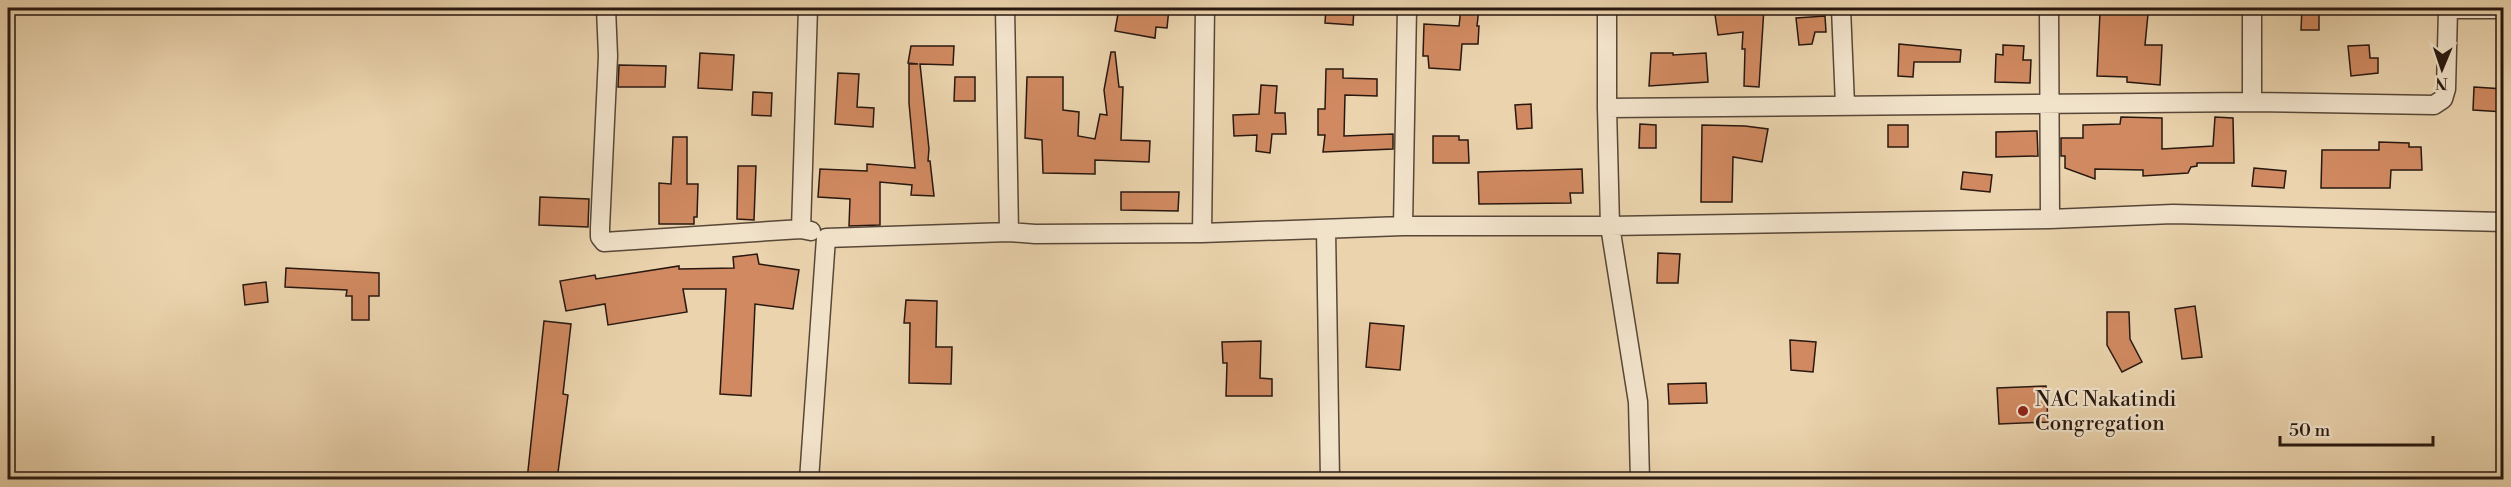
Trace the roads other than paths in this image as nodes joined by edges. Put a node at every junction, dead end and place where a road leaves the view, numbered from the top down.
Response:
1 (606, 8) edge
2 (808, 8) edge
3 (1005, 8) edge
4 (1205, 8) edge
5 (1407, 8) edge
6 (1607, 8) edge
7 (1841, 8) edge
8 (2049, 8) edge
9 (2252, 8) edge
10 (2448, 8) edge
11 (2504, 9) edge
12 (2252, 102) junction
13 (2049, 103) junction
14 (1845, 105) junction
15 (1607, 108) junction
16 (2050, 219) junction
17 (2504, 222) edge
18 (1403, 226) junction
19 (1610, 226) junction
20 (801, 229) junction
21 (1326, 229) junction
22 (1009, 232) junction
23 (1202, 232) junction
24 (826, 238) junction
25 (809, 480) edge
26 (1330, 480) edge
27 (1640, 480) edge

1 - 20 street
2 - 20 street
3 - 22 street
4 - 23 street
5 - 18 street
6 - 15 street
7 - 14 street
8 - 13 street
9 - 12 street
10 - 11 street
10 - 12 street
12 - 13 street
13 - 14 street
13 - 16 street
14 - 15 street
15 - 19 street
16 - 17 street
16 - 19 street
18 - 19 street
18 - 21 street
19 - 27 street
20 - 24 street
21 - 23 street
21 - 26 street
22 - 23 street
22 - 24 street
24 - 25 street

